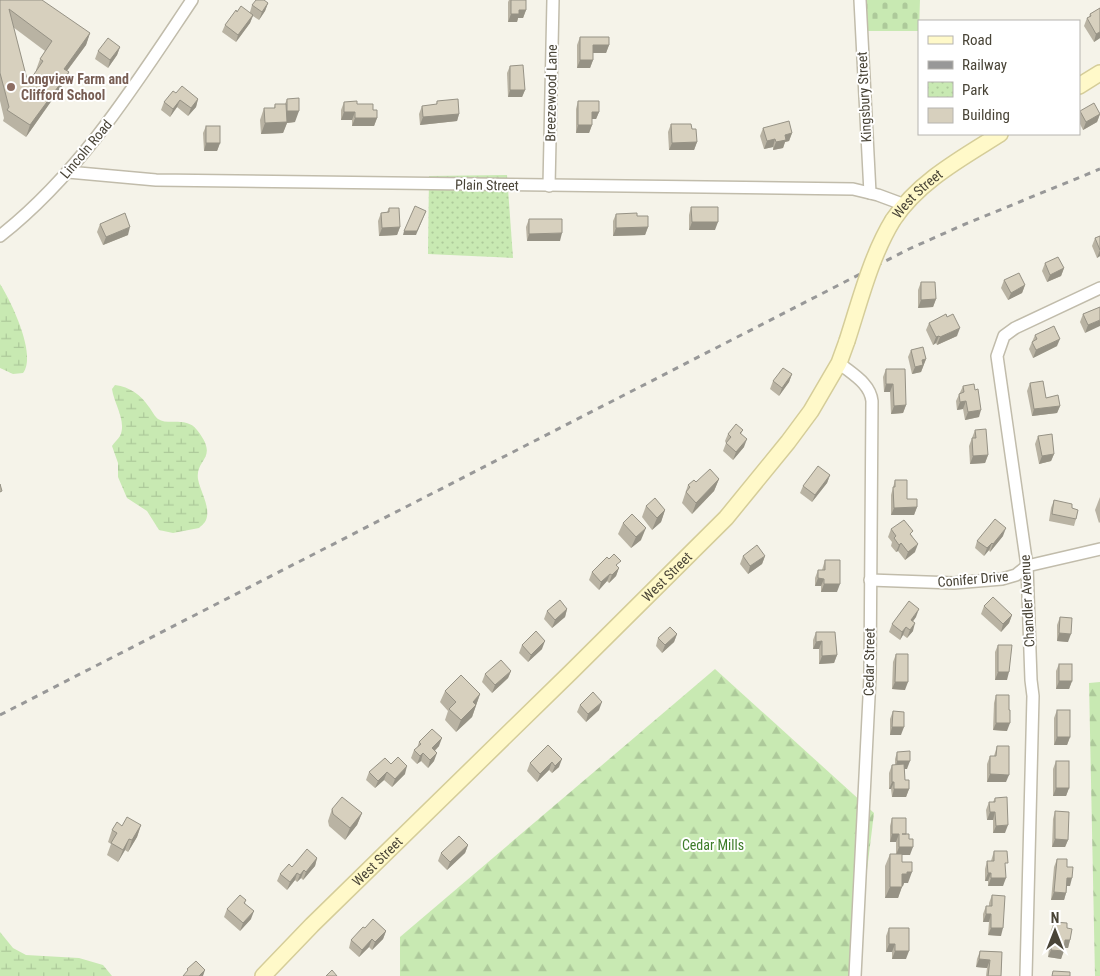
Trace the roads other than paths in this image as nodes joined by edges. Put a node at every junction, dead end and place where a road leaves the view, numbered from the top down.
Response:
1 (192, 0) edge
2 (553, 0) edge
3 (860, 0) edge
4 (1100, 73) edge
5 (1080, 85) edge
6 (998, 135) edge
7 (68, 172) junction
8 (549, 186) junction
9 (870, 193) junction
10 (904, 205) junction
11 (0, 236) edge
12 (1100, 288) edge
13 (839, 363) junction
14 (1100, 549) edge
15 (1027, 566) junction
16 (870, 580) junction
17 (264, 976) edge
18 (855, 976) edge
19 (1026, 976) edge

1 - 7 street, Lincoln Road
2 - 8 street, Breezewood Lane
3 - 9 street, Kingsbury Street
4 - 5 main road
6 - 10 main road, West Street
7 - 8 street, Plain Street
7 - 11 street, Lincoln Road
8 - 9 street, Plain Street
9 - 10 street, Plain Street
10 - 13 main road, West Street, bridge
12 - 15 street, Chandler Avenue
13 - 16 street, Cedar Street
13 - 17 main road, West Street
14 - 15 street, Conifer Drive
15 - 16 street, Conifer Drive
15 - 19 street, Chandler Avenue
16 - 18 street, Cedar Street

